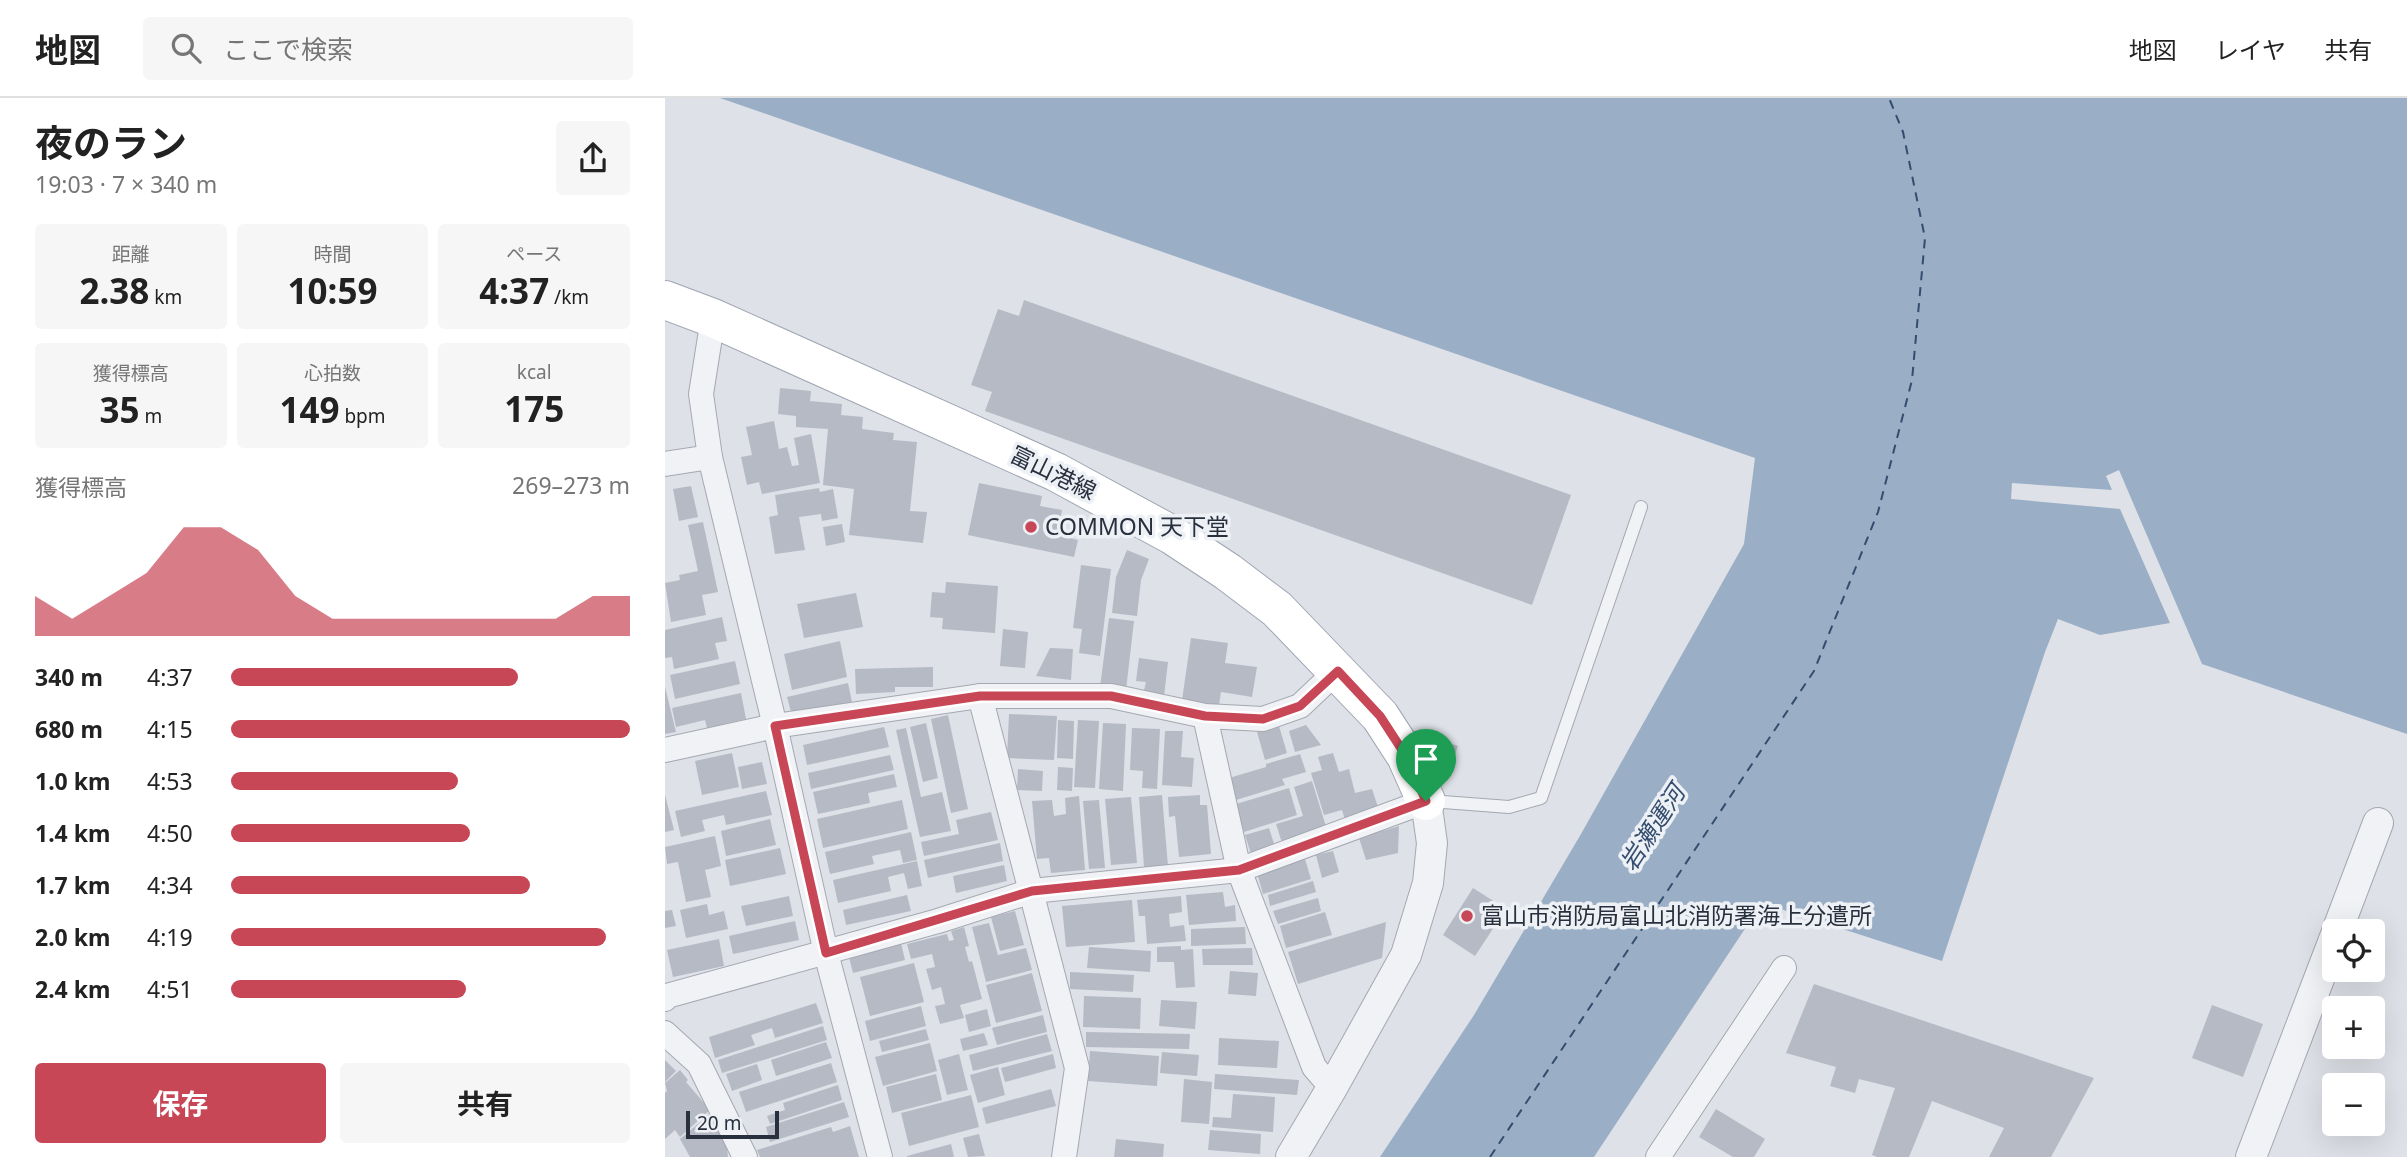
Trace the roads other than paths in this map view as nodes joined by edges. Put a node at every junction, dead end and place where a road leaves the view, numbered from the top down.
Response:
1 (665, 300) edge
2 (713, 318) junction
3 (711, 457) junction
4 (665, 464) edge
5 (1641, 508) dead end
6 (1338, 671) junction
7 (980, 696) junction
8 (1205, 716) junction
9 (775, 726) junction
10 (665, 750) edge
11 (1426, 801) junction
12 (2378, 823) dead end
13 (1239, 870) junction
14 (1032, 891) junction
15 (2342, 919) edge
16 (826, 953) junction
17 (1784, 968) dead end
18 (2322, 971) edge
19 (665, 999) edge
20 (665, 1033) edge
21 (1332, 1088) junction
22 (745, 1157) edge
23 (880, 1157) edge
24 (1064, 1157) edge
25 (1291, 1157) edge
26 (1658, 1157) edge
27 (2251, 1157) edge

1 - 2 main road, 富山港線
2 - 3 street
2 - 6 main road, 富山港線
3 - 4 street
3 - 9 street
5 - 11 lane
6 - 8 street
6 - 11 main road, 富山港線
7 - 8 street
7 - 9 street
7 - 14 street
8 - 13 street
9 - 10 street
9 - 16 street
11 - 13 street
11 - 21 street
12 - 15 street
13 - 14 street
13 - 21 street
14 - 16 street
14 - 24 street
16 - 19 street
16 - 23 street
17 - 26 street
18 - 27 street
20 - 22 street
21 - 25 street

